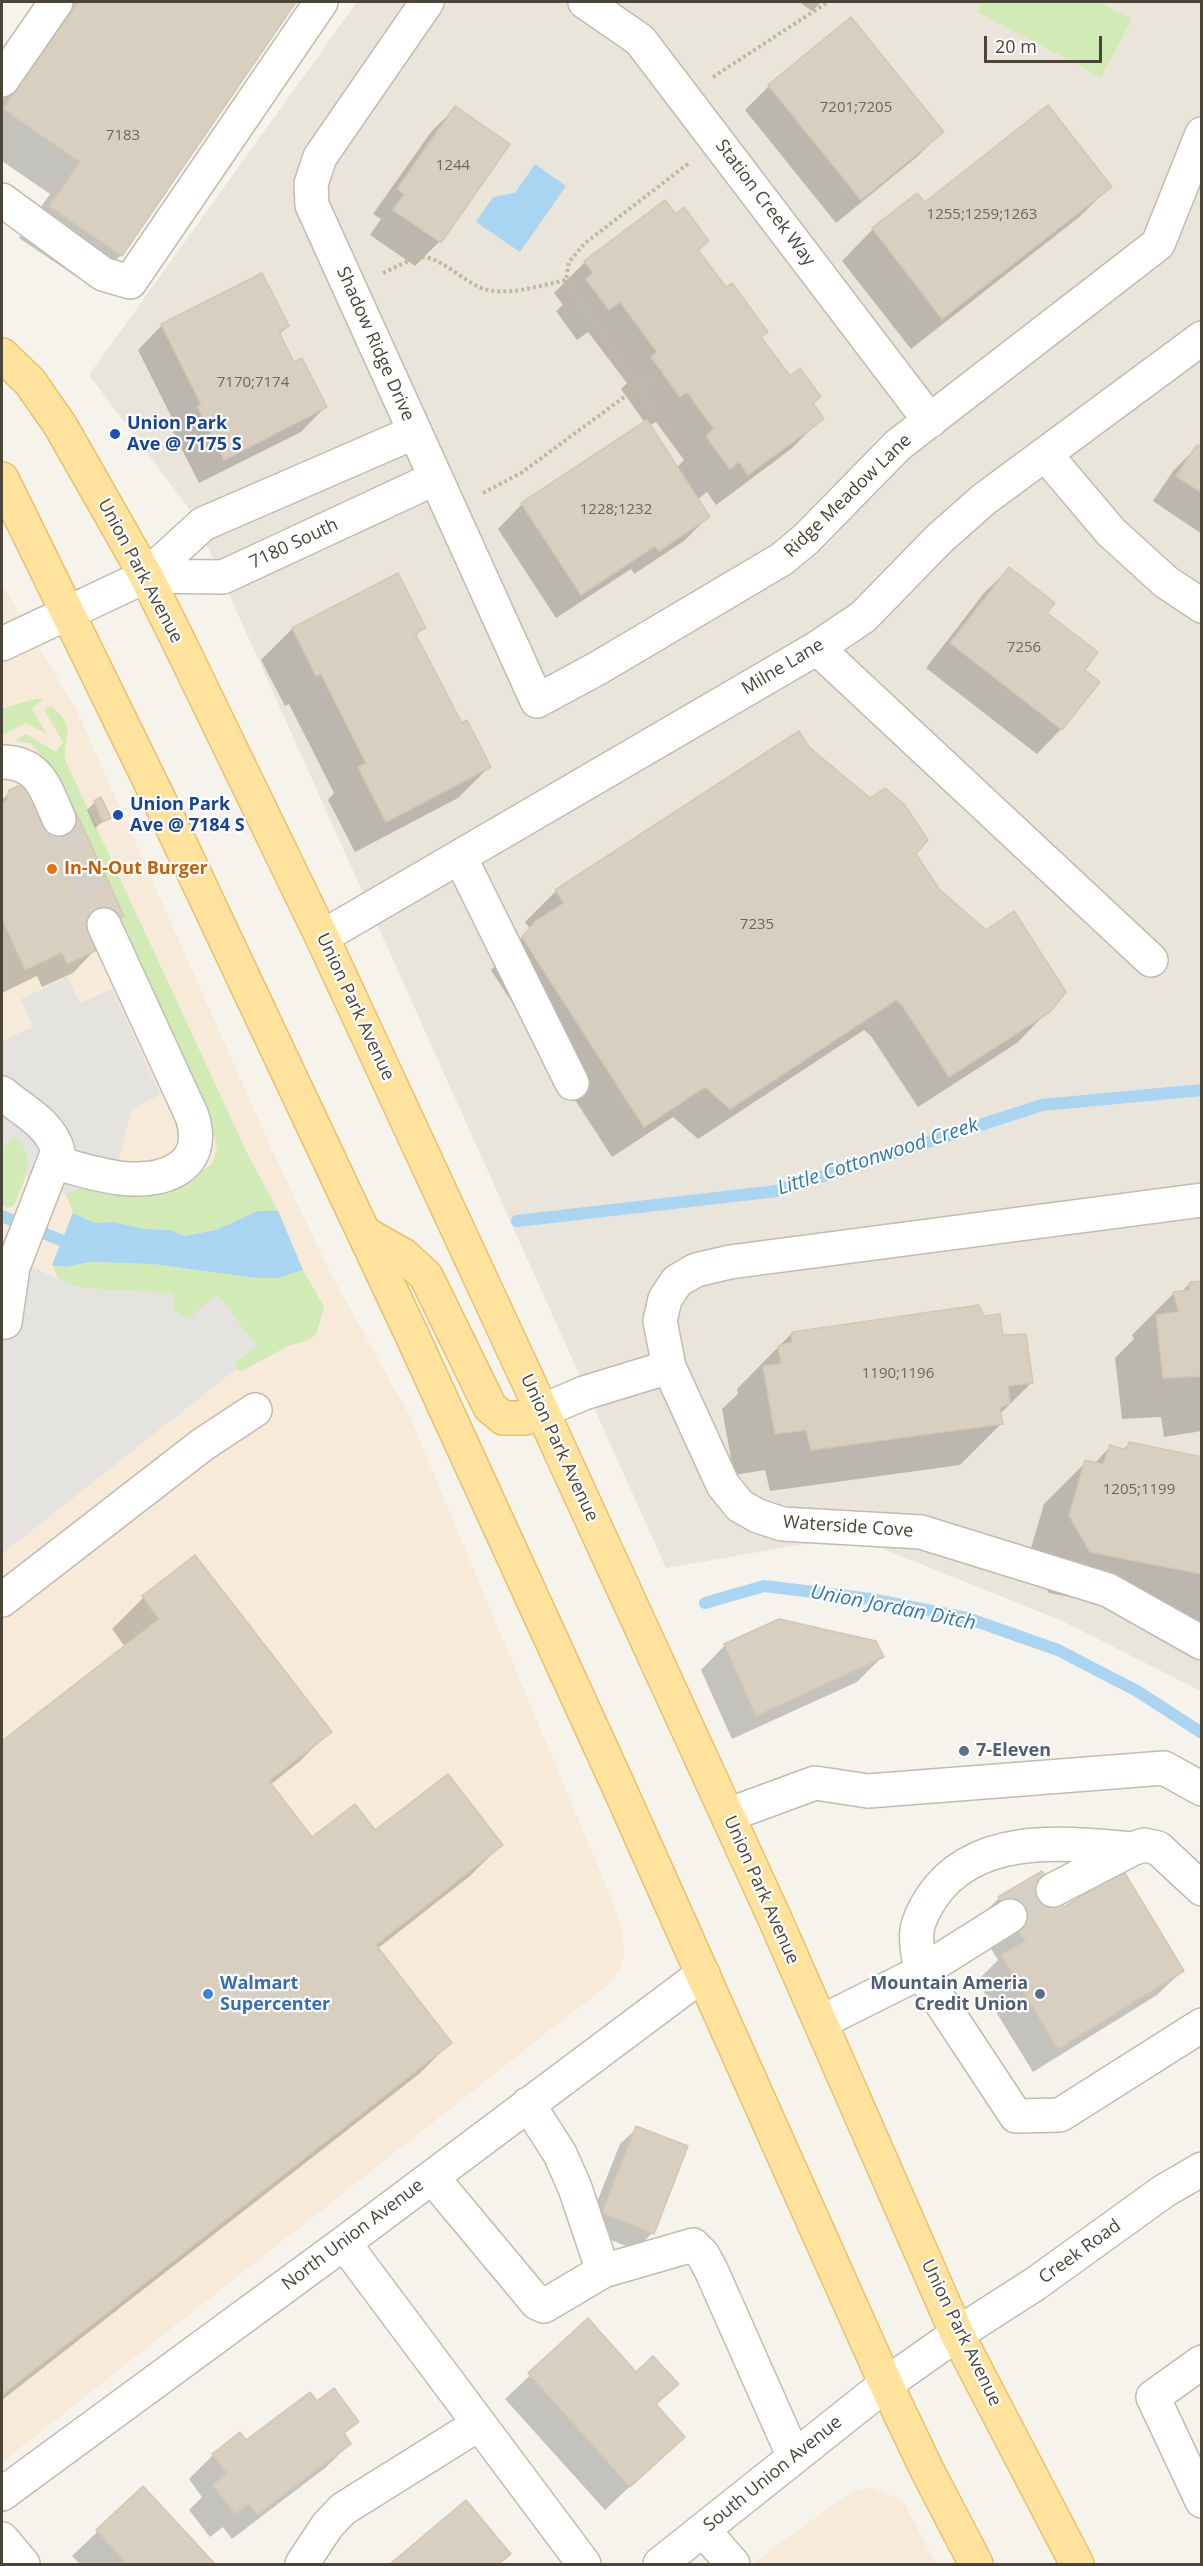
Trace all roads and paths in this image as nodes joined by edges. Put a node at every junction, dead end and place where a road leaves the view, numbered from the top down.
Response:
1 (56, 2) edge
2 (321, 2) edge
3 (427, 2) edge
4 (585, 2) edge
5 (828, 2) edge
6 (2, 80) edge
7 (684, 96) junction
8 (1202, 134) edge
9 (718, 141) junction
10 (2, 200) edge
11 (566, 280) junction
12 (351, 290) junction
13 (1202, 338) edge
14 (2, 339) edge
15 (2, 354) edge
16 (661, 370) dead end
17 (30, 382) junction
18 (638, 387) junction
19 (930, 421) junction
20 (415, 432) junction
21 (673, 442) dead end
22 (1045, 454) junction
23 (436, 478) junction
24 (2, 479) edge
25 (450, 510) junction
26 (146, 576) junction
27 (1202, 606) edge
28 (67, 612) junction
29 (2, 644) edge
30 (817, 648) junction
31 (537, 701) joint
32 (2, 762) edge
33 (59, 819) tunnel mouth
34 (460, 857) junction
35 (104, 925) tunnel mouth
36 (322, 937) junction
37 (1151, 960) dead end
38 (572, 1083) dead end
39 (2, 1093) edge
40 (50, 1174) junction
41 (1202, 1200) edge
42 (364, 1233) junction
43 (5, 1322) dead end
44 (669, 1367) junction
45 (255, 1410) dead end
46 (542, 1411) junction
47 (2, 1600) edge
48 (1202, 1643) edge
49 (1202, 1789) edge
50 (728, 1815) junction
51 (1138, 1847) junction
52 (1202, 1889) edge
53 (1053, 1890) tunnel mouth
54 (1010, 1916) tunnel mouth
55 (921, 1972) junction
56 (703, 1974) junction
57 (821, 2022) junction
58 (1202, 2025) edge
59 (528, 2104) junction
60 (1202, 2169) edge
61 (432, 2177) junction
62 (344, 2243) junction
63 (603, 2271) junction
64 (957, 2334) junction
65 (1202, 2362) edge
66 (886, 2384) junction
67 (479, 2424) junction
68 (794, 2457) junction
69 (2, 2494) edge
70 (1202, 2500) edge
71 (703, 2530) junction
72 (2, 2539) edge
73 (23, 2565) edge
74 (302, 2565) edge
75 (584, 2565) edge
76 (660, 2565) edge
77 (733, 2565) edge
78 (976, 2565) edge
79 (1077, 2565) edge

1 - 6 street
2 - 10 street
3 - 12 street, Shadow Ridge Drive
4 - 7 street, Station Creek Way
5 - 7 path
7 - 9 street, Station Creek Way
8 - 19 street, Ridge Meadow Lane
9 - 11 path
9 - 19 street, Station Creek Way
11 - 12 path
11 - 18 path
12 - 20 street, Shadow Ridge Drive
13 - 22 street, Milne Lane
14 - 17 main road
15 - 17 main road, Union Park Avenue
16 - 18 path
17 - 26 main road, Union Park Avenue
18 - 21 path
18 - 25 path
19 - 31 street, Ridge Meadow Lane
20 - 23 street, Shadow Ridge Drive
20 - 26 street, 7180 South
22 - 27 street
22 - 30 street, Milne Lane
23 - 25 street, Shadow Ridge Drive
23 - 26 street, 7180 South
24 - 28 main road
25 - 31 street, Shadow Ridge Drive
26 - 28 street, 7180 South
26 - 36 main road, Union Park Avenue
28 - 29 street, 7180 South
28 - 42 main road
30 - 34 street, Milne Lane
30 - 37 street
32 - 33 street
34 - 36 street, Milne Lane
34 - 38 street
35 - 40 street
36 - 46 main road, Union Park Avenue
39 - 40 street
40 - 43 street
41 - 44 street, Waterside Cove
42 - 46 main road
42 - 56 main road
44 - 46 street
44 - 48 street, Waterside Cove
45 - 47 street
46 - 50 main road, Union Park Avenue
49 - 50 street
50 - 57 main road, Union Park Avenue
51 - 52 street
51 - 53 street
51 - 55 street
54 - 55 street
55 - 57 street
55 - 58 street
56 - 59 street, North Union Avenue
56 - 66 main road
57 - 64 main road, Union Park Avenue
59 - 61 street, North Union Avenue
59 - 63 street
60 - 64 street, Creek Road
61 - 62 street, North Union Avenue
61 - 63 street
62 - 67 street
62 - 69 street, North Union Avenue
63 - 68 street
64 - 66 street, Creek Road
64 - 79 main road, Union Park Avenue
65 - 70 street
66 - 68 street, South Union Avenue
66 - 78 main road
67 - 74 street
67 - 75 street
68 - 71 street, South Union Avenue
71 - 76 street, South Union Avenue
71 - 77 street
72 - 73 street

